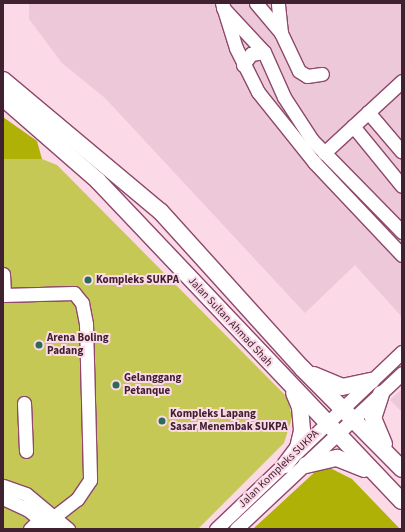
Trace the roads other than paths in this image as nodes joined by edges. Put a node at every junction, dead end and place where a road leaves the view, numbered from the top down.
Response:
1 (278, 3) edge
2 (223, 5) edge
3 (259, 6) edge
4 (281, 33) junction
5 (264, 52) junction
6 (243, 64) junction
7 (322, 74) dead end
8 (3, 80) edge
9 (402, 81) edge
10 (3, 98) edge
11 (368, 112) junction
12 (353, 126) junction
13 (402, 152) edge
14 (324, 153) junction
15 (402, 186) edge
16 (402, 232) edge
17 (402, 255) edge
18 (3, 274) edge
19 (4, 295) edge
20 (402, 352) edge
21 (302, 368) junction
22 (402, 373) edge
23 (284, 380) junction
24 (376, 388) junction
25 (24, 403) dead end
26 (341, 409) junction
27 (352, 420) junction
28 (326, 423) junction
29 (338, 435) junction
30 (26, 451) dead end
31 (285, 465) junction
32 (306, 465) junction
33 (399, 467) edge
34 (383, 483) junction
35 (3, 486) edge
36 (3, 498) edge
37 (402, 501) edge
38 (55, 516) junction
39 (41, 518) junction
40 (30, 529) edge
41 (52, 529) edge
42 (68, 529) edge
43 (216, 529) edge
44 (236, 529) edge

1 - 3 street
1 - 4 street
2 - 5 street
2 - 6 street
3 - 4 street
4 - 7 street
5 - 6 street
5 - 14 street
6 - 17 street
8 - 21 main road, Jalan Sultan Ahmad Shah
9 - 11 street
10 - 23 main road, Jalan Sultan Ahmad Shah
11 - 12 street
11 - 13 street
12 - 14 street
12 - 15 street
14 - 16 street
18 - 19 street
19 - 38 street
20 - 24 street
21 - 24 main road
21 - 26 main road, Jalan Sultan Ahmad Shah
22 - 24 street
23 - 28 main road, Jalan Sultan Ahmad Shah
23 - 31 main road
24 - 26 street, Jalan Kompleks SUKPA
24 - 27 street, Jalan Kompleks SUKPA
24 - 33 main road
25 - 30 street
26 - 27 main road, Jalan Sultan Ahmad Shah
26 - 28 street, Jalan Kompleks SUKPA
27 - 29 street, Jalan Kompleks SUKPA
27 - 33 main road, Jalan Sultan Ahmad Shah
28 - 29 main road, Jalan Sultan Ahmad Shah
28 - 31 street, Jalan Kompleks SUKPA
29 - 32 street, Jalan Kompleks SUKPA
29 - 34 main road, Jalan Sultan Ahmad Shah
31 - 43 street, Jalan Kompleks SUKPA
32 - 34 main road
32 - 44 street, Jalan Kompleks SUKPA
34 - 37 main road, Jalan Sultan Ahmad Shah
35 - 38 street
36 - 39 street
38 - 39 street
38 - 42 street
39 - 40 street
39 - 41 street

